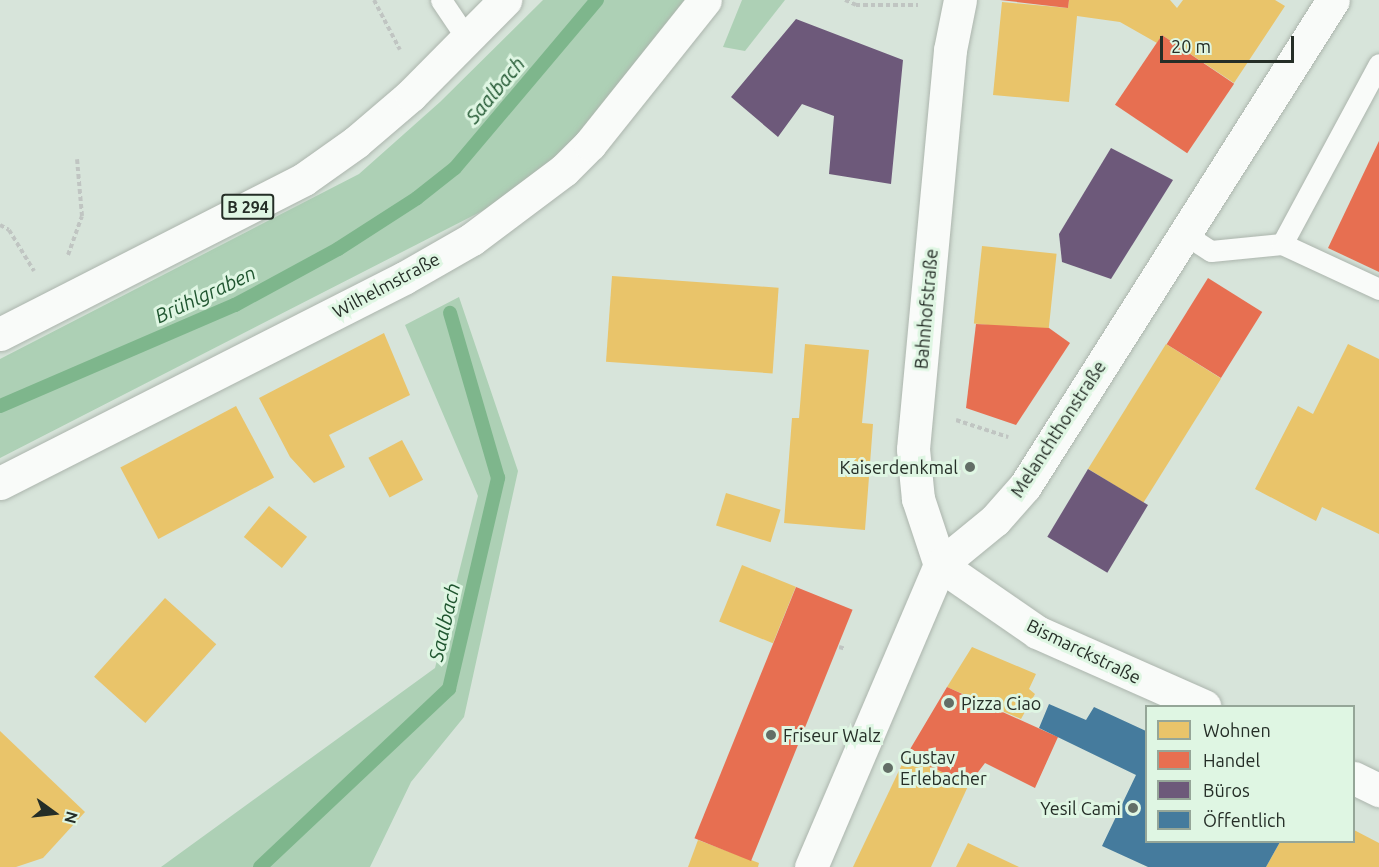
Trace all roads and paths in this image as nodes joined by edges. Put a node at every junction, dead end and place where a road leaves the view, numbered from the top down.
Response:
1 (374, 0) edge
2 (441, 0) edge
3 (505, 0) edge
4 (705, 0) edge
5 (845, 0) edge
6 (960, 0) edge
7 (1333, 0) edge
8 (930, 3) edge
9 (466, 37) junction
10 (950, 50) junction
11 (403, 56) dead end
12 (1379, 64) edge
13 (77, 159) dead end
14 (0, 225) edge
15 (1183, 233) junction
16 (1282, 244) junction
17 (65, 264) dead end
18 (37, 277) dead end
19 (1379, 289) edge
20 (0, 334) edge
21 (956, 420) dead end
22 (1017, 440) dead end
23 (0, 483) edge
24 (940, 565) junction
25 (839, 647) dead end
26 (846, 649) dead end
27 (1202, 705) edge
28 (1355, 779) edge
29 (1379, 790) edge
30 (811, 867) edge

1 - 11 path
2 - 9 lane
3 - 9 street, B 294
4 - 23 street, Wilhelmstraße
5 - 8 path
6 - 10 street, Bahnhofstraße
7 - 15 street, Melanchthonstraße
8 - 10 street, Bahnhofstraße
9 - 20 street, B 294
10 - 24 street, Bahnhofstraße
12 - 16 lane
13 - 17 path
14 - 18 path
15 - 16 lane
15 - 24 street, Melanchthonstraße
16 - 19 lane
21 - 22 path
24 - 27 street, Bismarckstraße
24 - 30 street, Melanchthonstraße
25 - 26 path
28 - 29 street

